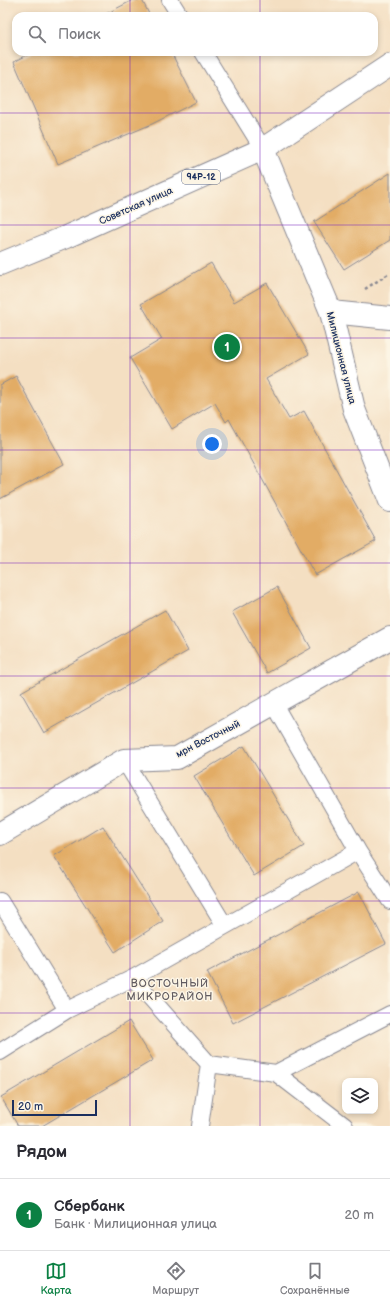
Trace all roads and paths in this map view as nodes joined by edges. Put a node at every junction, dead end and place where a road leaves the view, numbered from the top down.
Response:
1 (170, 0) edge
2 (178, 12) edge
3 (205, 56) edge
4 (390, 65) edge
5 (263, 149) junction
6 (0, 264) edge
7 (331, 312) junction
8 (390, 318) edge
9 (390, 502) edge
10 (390, 638) edge
11 (274, 704) junction
12 (124, 760) junction
13 (0, 834) edge
14 (358, 851) junction
15 (0, 901) edge
16 (390, 901) edge
17 (225, 926) junction
18 (133, 978) junction
19 (67, 1010) junction
20 (390, 1014) edge
21 (0, 1052) edge
22 (209, 1064) junction
23 (276, 1073) junction
24 (200, 1126) edge
25 (345, 1126) edge

1 - 2 lane
3 - 5 lane
4 - 5 street, Советская улица / 94Р-12
5 - 6 street, Советская улица / 94Р-12
5 - 7 street, Милиционная улица
7 - 8 street
7 - 9 street, Милиционная улица
10 - 11 street, мрн Восточный
11 - 12 street, мрн Восточный
11 - 14 lane
12 - 13 street, мрн Восточный
12 - 17 lane
14 - 16 lane
14 - 17 lane
15 - 19 lane
17 - 18 lane
18 - 19 lane
18 - 22 lane
19 - 21 lane
20 - 23 lane
22 - 23 lane
22 - 24 lane
23 - 25 lane

